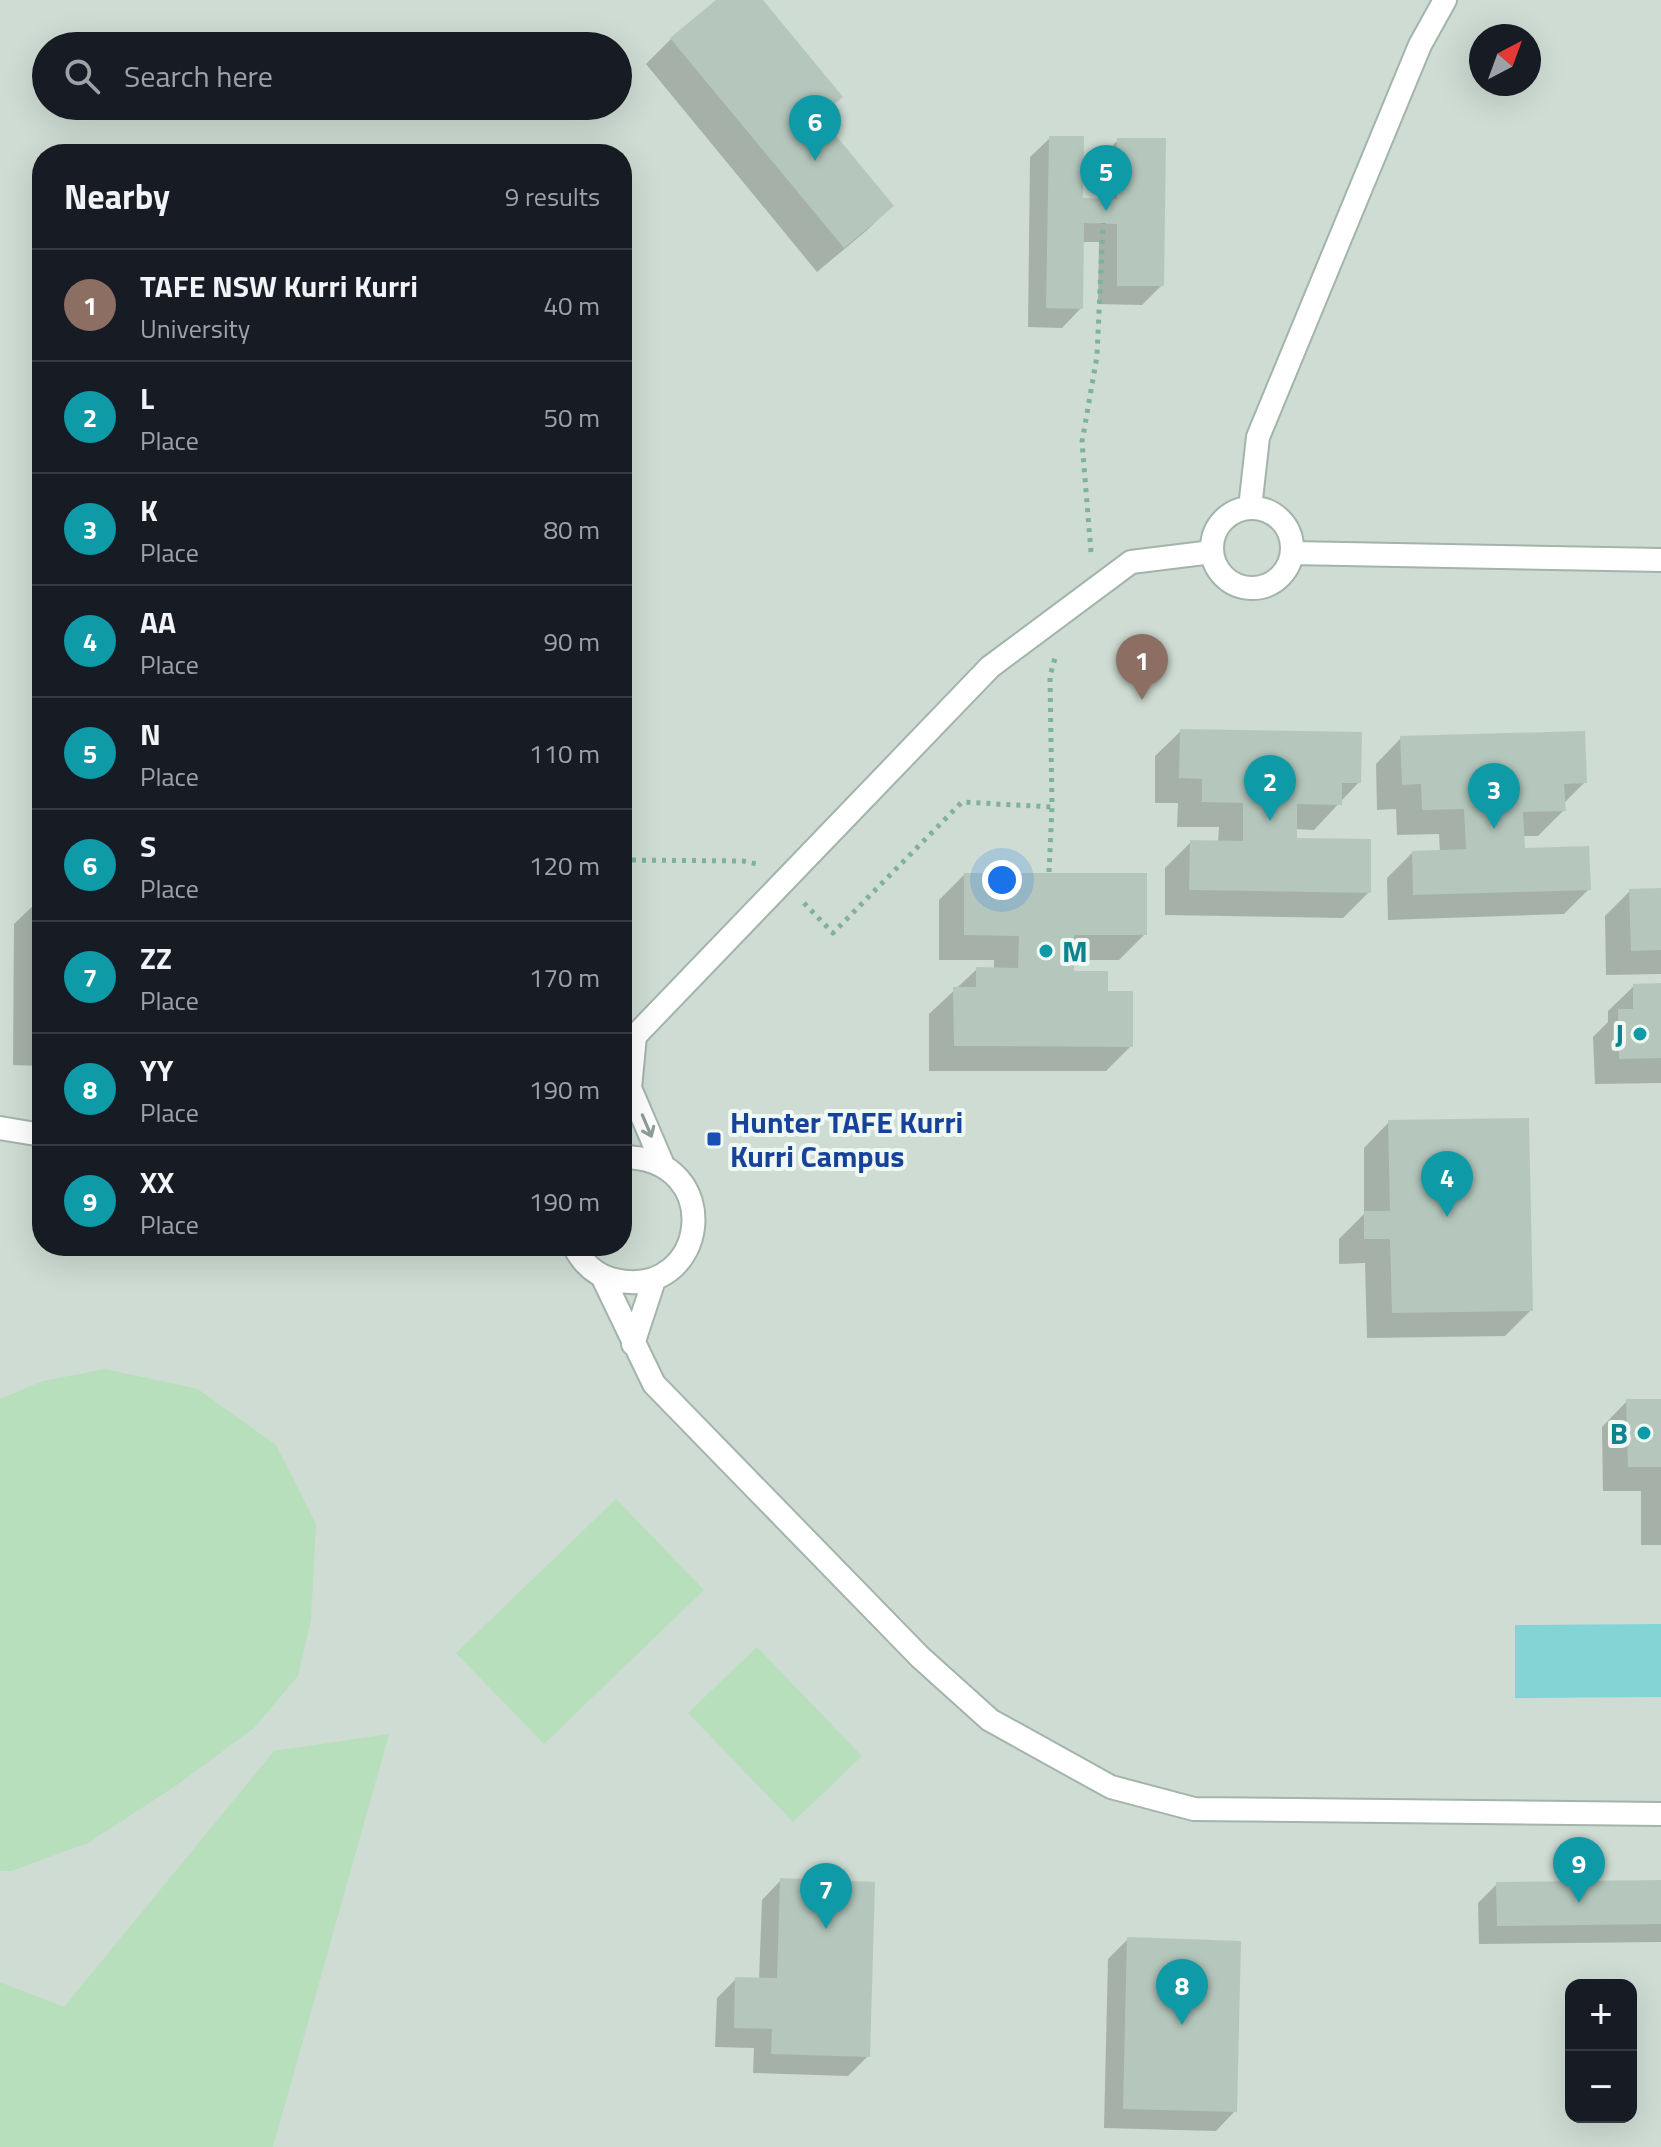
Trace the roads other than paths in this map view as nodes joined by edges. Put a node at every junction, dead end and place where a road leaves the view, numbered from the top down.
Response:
1 (1445, 0) edge
2 (1250, 508) junction
3 (1212, 552) junction
4 (1292, 553) junction
5 (1661, 560) edge
6 (632, 1057) edge
7 (632, 1109) edge
8 (0, 1128) edge
9 (32, 1133) edge
10 (632, 1157) edge
11 (663, 1165) junction
12 (580, 1256) edge
13 (603, 1278) junction
14 (654, 1280) junction
15 (633, 1344) junction
16 (1661, 1814) edge

1 - 2 lane
2 - 3 lane
2 - 4 lane
3 - 4 lane
3 - 6 lane
4 - 5 lane
7 -> 11 lane
8 - 9 lane
10 - 11 lane
11 - 14 lane
12 - 13 lane
13 - 14 lane
13 - 15 lane
14 - 15 lane
15 - 16 lane

